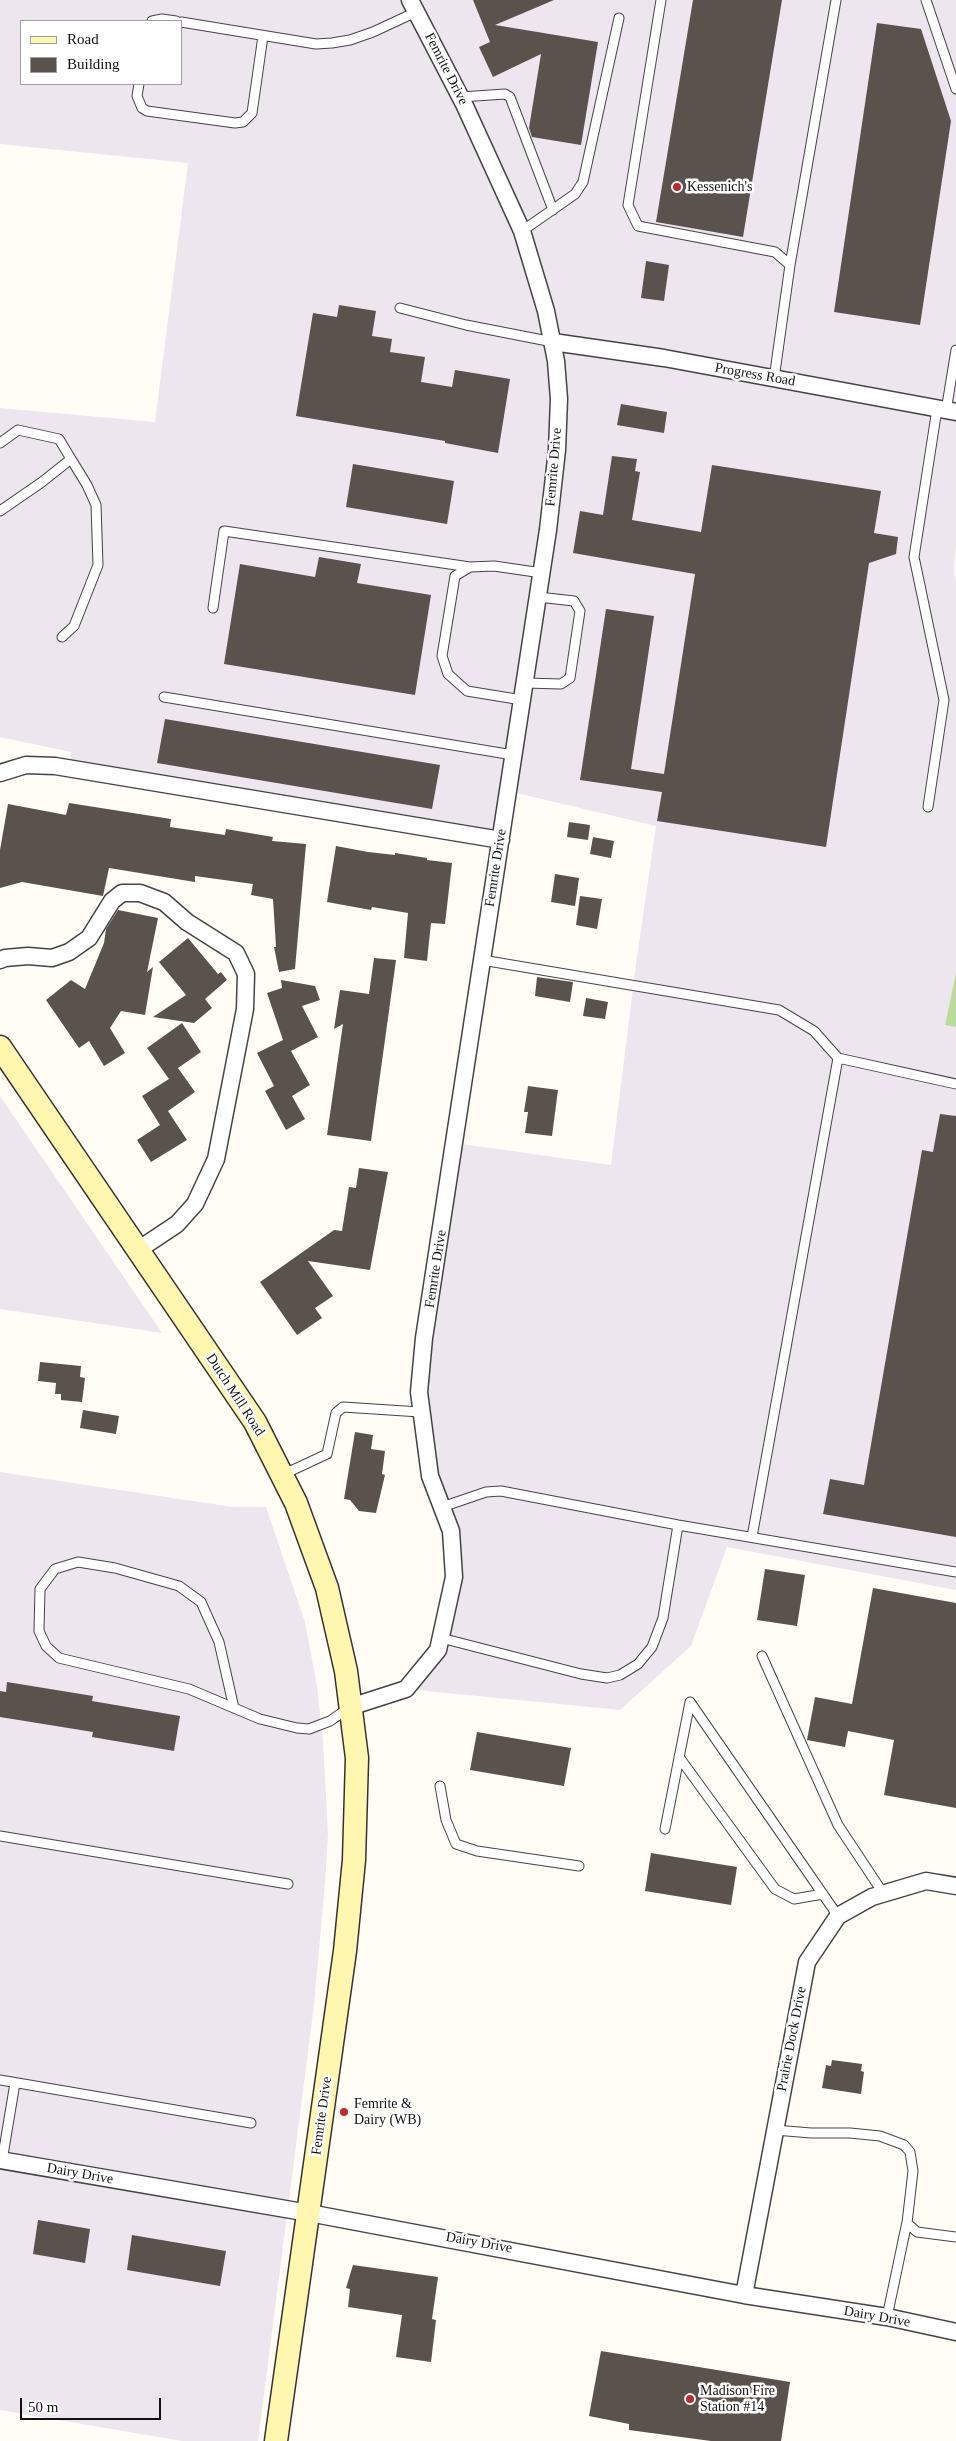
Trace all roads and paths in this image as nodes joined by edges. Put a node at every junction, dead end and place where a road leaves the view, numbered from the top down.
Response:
1 (661, 0) edge
2 (836, 0) edge
3 (926, 0) edge
4 (413, 6) edge
5 (619, 18) dead end
6 (182, 22) edge
7 (264, 36) junction
8 (139, 85) edge
9 (956, 89) edge
10 (461, 97) junction
11 (553, 210) junction
12 (522, 231) junction
13 (790, 265) junction
14 (400, 308) dead end
15 (553, 342) junction
16 (956, 350) edge
17 (774, 379) junction
18 (947, 411) edge
19 (0, 443) edge
20 (71, 459) junction
21 (0, 511) edge
22 (470, 566) junction
23 (542, 573) junction
24 (538, 597) junction
25 (213, 608) dead end
26 (62, 637) dead end
27 (525, 683) junction
28 (164, 697) dead end
29 (522, 700) junction
30 (513, 755) junction
31 (0, 772) edge
32 (928, 807) dead end
33 (500, 840) junction
34 (0, 960) edge
35 (482, 960) junction
36 (0, 1047) edge
37 (838, 1058) junction
38 (956, 1084) edge
39 (138, 1250) junction
40 (420, 1412) junction
41 (282, 1475) junction
42 (442, 1507) junction
43 (678, 1525) junction
44 (752, 1537) junction
45 (956, 1572) edge
46 (441, 1638) junction
47 (762, 1656) dead end
48 (350, 1707) junction
49 (234, 1708) junction
50 (679, 1757) junction
51 (440, 1786) dead end
52 (358, 1790) joint
53 (665, 1829) dead end
54 (0, 1836) edge
55 (579, 1866) dead end
56 (288, 1884) dead end
57 (956, 1886) edge
58 (823, 1894) junction
59 (883, 1894) junction
60 (838, 1916) junction
61 (0, 2080) edge
62 (15, 2082) junction
63 (251, 2123) dead end
64 (775, 2130) junction
65 (1, 2161) edge
66 (309, 2213) junction
67 (908, 2222) junction
68 (956, 2238) edge
69 (744, 2295) junction
70 (887, 2317) junction
71 (956, 2332) edge
72 (276, 2441) edge

1 - 13 lane
2 - 13 lane
3 - 9 lane
4 - 7 lane
4 - 10 street, Femrite Drive
5 - 11 lane
6 - 7 lane
7 - 8 lane
10 - 11 lane
10 - 12 street, Femrite Drive
11 - 12 lane
12 - 15 street, Femrite Drive
13 - 17 lane
14 - 15 lane
15 - 17 street, Progress Road
15 - 23 street, Femrite Drive
16 - 18 lane
17 - 18 street, Progress Road
18 - 32 lane
19 - 20 lane
20 - 21 lane
20 - 26 lane
22 - 23 lane
22 - 25 lane
22 - 29 lane
23 - 24 street, Femrite Drive
24 - 27 street, Femrite Drive
24 - 27 lane
27 - 29 street, Femrite Drive
28 - 30 lane
29 - 30 street, Femrite Drive
30 - 33 street, Femrite Drive
31 - 33 street
33 - 35 street, Femrite Drive
34 - 39 street
35 - 37 lane
35 - 40 street, Femrite Drive
36 - 39 street, Dutch Mill Road
37 - 38 lane
37 - 44 lane
39 - 41 street, Dutch Mill Road
40 - 41 lane
40 - 42 street, Femrite Drive
41 - 48 street, Dutch Mill Road
42 - 43 lane
42 - 46 street, Femrite Drive
43 - 44 lane
43 - 46 lane
44 - 45 lane
46 - 48 street, Femrite Drive
47 - 59 lane
48 - 49 lane
48 - 52 street, Dutch Mill Road
49 - 49 lane
50 - 53 lane
50 - 58 lane
50 - 58 lane
51 - 55 lane
52 - 66 street, Femrite Drive
54 - 56 lane
57 - 59 street, Prairie Dock Drive
58 - 60 lane
59 - 60 street, Prairie Dock Drive
60 - 64 street, Prairie Dock Drive
61 - 62 lane
62 - 63 lane
62 - 65 lane
64 - 67 lane
64 - 69 street, Prairie Dock Drive
65 - 66 street, Dairy Drive
66 - 69 street, Dairy Drive
66 - 72 street, Femrite Drive
67 - 68 lane
67 - 70 lane
69 - 70 street, Dairy Drive
70 - 71 street, Dairy Drive

